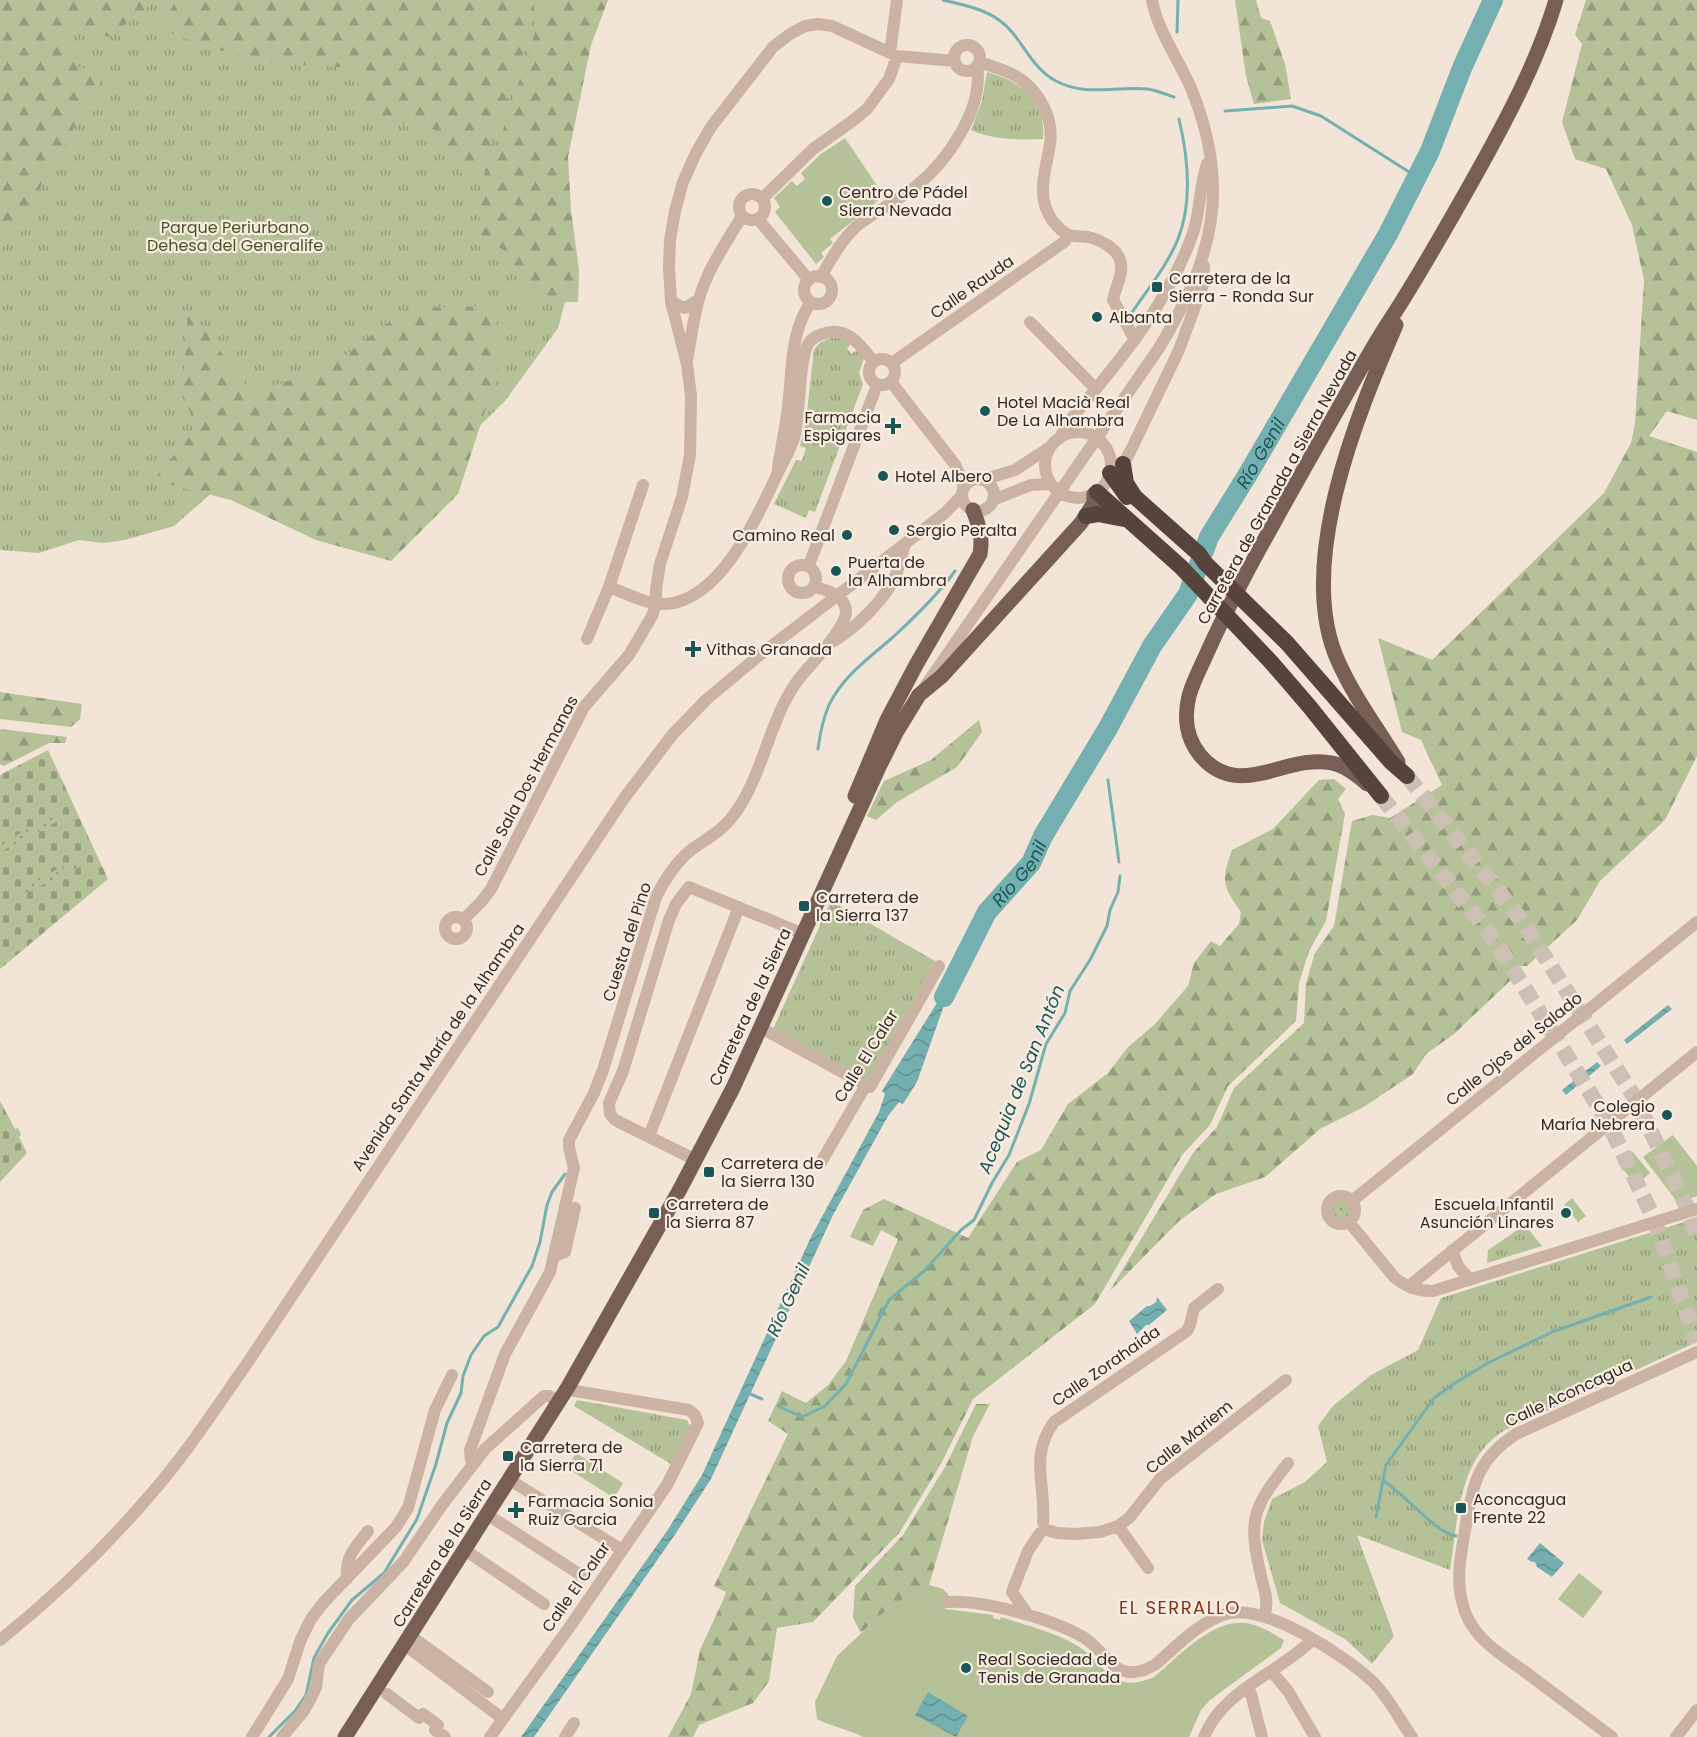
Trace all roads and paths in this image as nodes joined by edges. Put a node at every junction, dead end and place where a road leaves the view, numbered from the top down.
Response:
1 (897, 0) edge
2 (1152, 0) edge
3 (1556, 0) edge
4 (894, 55) junction
5 (955, 61) junction
6 (978, 64) junction
7 (1210, 155) junction
8 (762, 199) junction
9 (742, 216) junction
10 (758, 219) junction
11 (1069, 235) junction
12 (1204, 255) junction
13 (815, 278) junction
14 (1409, 291) junction
15 (698, 300) junction
16 (671, 302) junction
17 (811, 303) junction
18 (1030, 322) dead end
19 (1135, 340) junction
20 (873, 361) junction
21 (892, 363) junction
22 (687, 364) junction
23 (891, 382) junction
24 (877, 385) junction
25 (1096, 389) junction
26 (1056, 442) junction
27 (956, 466) junction
28 (1114, 469) junction
29 (777, 473) junction
30 (980, 479) junction
31 (1051, 483) junction
32 (643, 485) dead end
33 (963, 491) junction
34 (1095, 493) junction
35 (993, 500) junction
36 (971, 509) junction
37 (1136, 511) junction
38 (945, 513) junction
39 (1086, 516) junction
40 (905, 544) junction
41 (808, 565) junction
42 (609, 587) junction
43 (815, 587) junction
44 (837, 595) junction
45 (656, 604) junction
46 (587, 639) dead end
47 (828, 645) junction
48 (919, 695) junction
49 (1407, 776) joint
50 (1381, 796) joint
51 (830, 876) junction
52 (739, 907) junction
53 (463, 920) dead end
54 (1697, 922) edge
55 (804, 934) junction
56 (939, 966) dead end
57 (761, 1028) junction
58 (1697, 1052) edge
59 (866, 1085) junction
60 (649, 1136) junction
61 (696, 1160) junction
62 (820, 1164) dead end
63 (1352, 1201) junction
64 (574, 1209) dead end
65 (1697, 1209) edge
66 (1349, 1222) junction
67 (1452, 1250) junction
68 (555, 1256) junction
69 (1470, 1280) junction
70 (1412, 1288) junction
71 (1218, 1289) dead end
72 (1697, 1353) edge
73 (452, 1375) dead end
74 (1286, 1380) dead end
75 (568, 1387) junction
76 (559, 1402) junction
77 (473, 1463) junction
78 (1288, 1463) dead end
79 (510, 1479) junction
80 (488, 1515) junction
81 (1118, 1526) junction
82 (1043, 1528) junction
83 (368, 1531) dead end
84 (465, 1550) junction
85 (622, 1550) junction
86 (1148, 1569) dead end
87 (584, 1576) dead end
88 (347, 1579) junction
89 (1012, 1592) junction
90 (947, 1602) dead end
91 (544, 1604) dead end
92 (998, 1607) junction
93 (1028, 1615) junction
94 (1264, 1617) junction
95 (1313, 1639) junction
96 (0, 1640) edge
97 (408, 1640) junction
98 (1271, 1671) junction
99 (1247, 1688) junction
100 (488, 1692) dead end
101 (387, 1694) dead end
102 (1697, 1710) edge
103 (503, 1719) junction
104 (574, 1723) dead end
105 (252, 1737) edge
106 (282, 1737) edge
107 (345, 1737) edge
108 (445, 1737) edge
109 (490, 1737) edge
110 (564, 1737) edge
111 (1204, 1737) edge
112 (1262, 1737) edge
113 (1315, 1737) edge
114 (1412, 1737) edge
115 (1612, 1737) edge
116 (1676, 1737) edge

1 - 4 street
2 - 7 street, Carretera de la Sierra
3 - 14 main road, Carretera de Granada a Sierra Nevada
4 - 5 street, Calle Sala Dos Hermanas
4 - 8 street
4 - 16 street, Calle Sala Dos Hermanas
5 - 6 street
5 - 6 street
6 - 11 street
6 - 13 street
7 - 12 street, Carretera de la Sierra
7 - 19 street, Carretera de la Sierra
8 - 9 street
8 - 10 street
9 - 10 street
9 - 15 street
10 - 13 street
11 - 19 street
11 - 21 street, Calle Rauda
12 - 28 street
12 - 48 street, Carretera de la Sierra
13 - 17 street
13 - 17 street
14 - 49 main road, Carretera de Granada a Sierra Nevada
14 - 50 main road, Carretera de Granada a Sierra Nevada
15 - 16 street
15 - 22 street
16 - 22 street, Calle Sala Dos Hermanas
17 - 29 street
18 - 25 street
19 - 25 street, Carretera de la Sierra
20 - 21 street
20 - 24 street
20 - 29 street
21 - 23 street
22 - 45 street, Calle Sala Dos Hermanas
23 - 24 street
23 - 27 street
24 - 41 street
25 - 26 street, Carretera de la Sierra
26 - 28 street
26 - 30 street
26 - 31 street
27 - 30 street
27 - 33 street
28 - 34 street
28 - 37 highway
29 - 45 street
30 - 33 street
30 - 35 street
31 - 34 street
31 - 35 street
32 - 42 street
33 - 36 street
33 - 38 street, Avenida Santa María de la Alhambra
34 - 37 highway
34 - 39 main road
35 - 36 street
36 - 38 street, Avenida Santa María de la Alhambra
36 - 51 main road
37 - 39 highway
37 - 49 highway
37 - 50 highway
38 - 40 street, Avenida Santa María de la Alhambra
39 - 48 main road
40 - 44 street, Avenida Santa María de la Alhambra
40 - 47 street, Cuesta del Pino
41 - 43 street
41 - 43 street
42 - 45 street
42 - 46 street
43 - 44 street
44 - 47 street, Cuesta del Pino
44 - 96 street, Avenida Santa María de la Alhambra
45 - 53 street, Calle Sala Dos Hermanas
47 - 68 street, Cuesta del Pino
48 - 51 main road, Carretera de la Sierra
51 - 55 main road, Carretera de la Sierra
52 - 55 street
52 - 60 street
52 - 60 street
54 - 63 street, Calle Ojos del Salado
55 - 57 main road, Carretera de la Sierra
56 - 59 street, Calle El Calar
57 - 59 street
57 - 61 main road, Carretera de la Sierra
58 - 67 street
59 - 62 street, Calle El Calar
60 - 61 street
61 - 75 main road, Carretera de la Sierra
63 - 66 street
63 - 66 street
64 - 68 street
65 - 69 street
66 - 70 street
67 - 69 street
67 - 70 street
68 - 77 street
69 - 70 street
71 - 82 street, Calle Zorahaida
72 - 115 street, Calle Aconcagua
73 - 88 street
74 - 81 street, Calle Mariem
75 - 76 main road, Carretera de la Sierra
75 - 85 street, Calle El Calar
76 - 77 street
76 - 79 main road, Carretera de la Sierra
77 - 106 street
78 - 94 street
79 - 80 main road, Carretera de la Sierra
79 - 85 street
80 - 84 main road, Carretera de la Sierra
80 - 87 street
81 - 82 street
81 - 86 street
82 - 89 street
83 - 88 street
84 - 91 street
84 - 97 main road, Carretera de la Sierra
85 - 103 street, Calle El Calar
88 - 105 street
89 - 92 street
89 - 93 street
90 - 92 street
92 - 93 street
93 - 94 street
94 - 95 street
95 - 98 street
95 - 114 street
97 - 100 street
97 - 103 street
97 - 107 main road, Carretera de la Sierra
98 - 99 street
98 - 113 street
99 - 111 street
99 - 112 street
101 - 108 street
102 - 116 street
103 - 109 street, Calle El Calar
104 - 110 street

